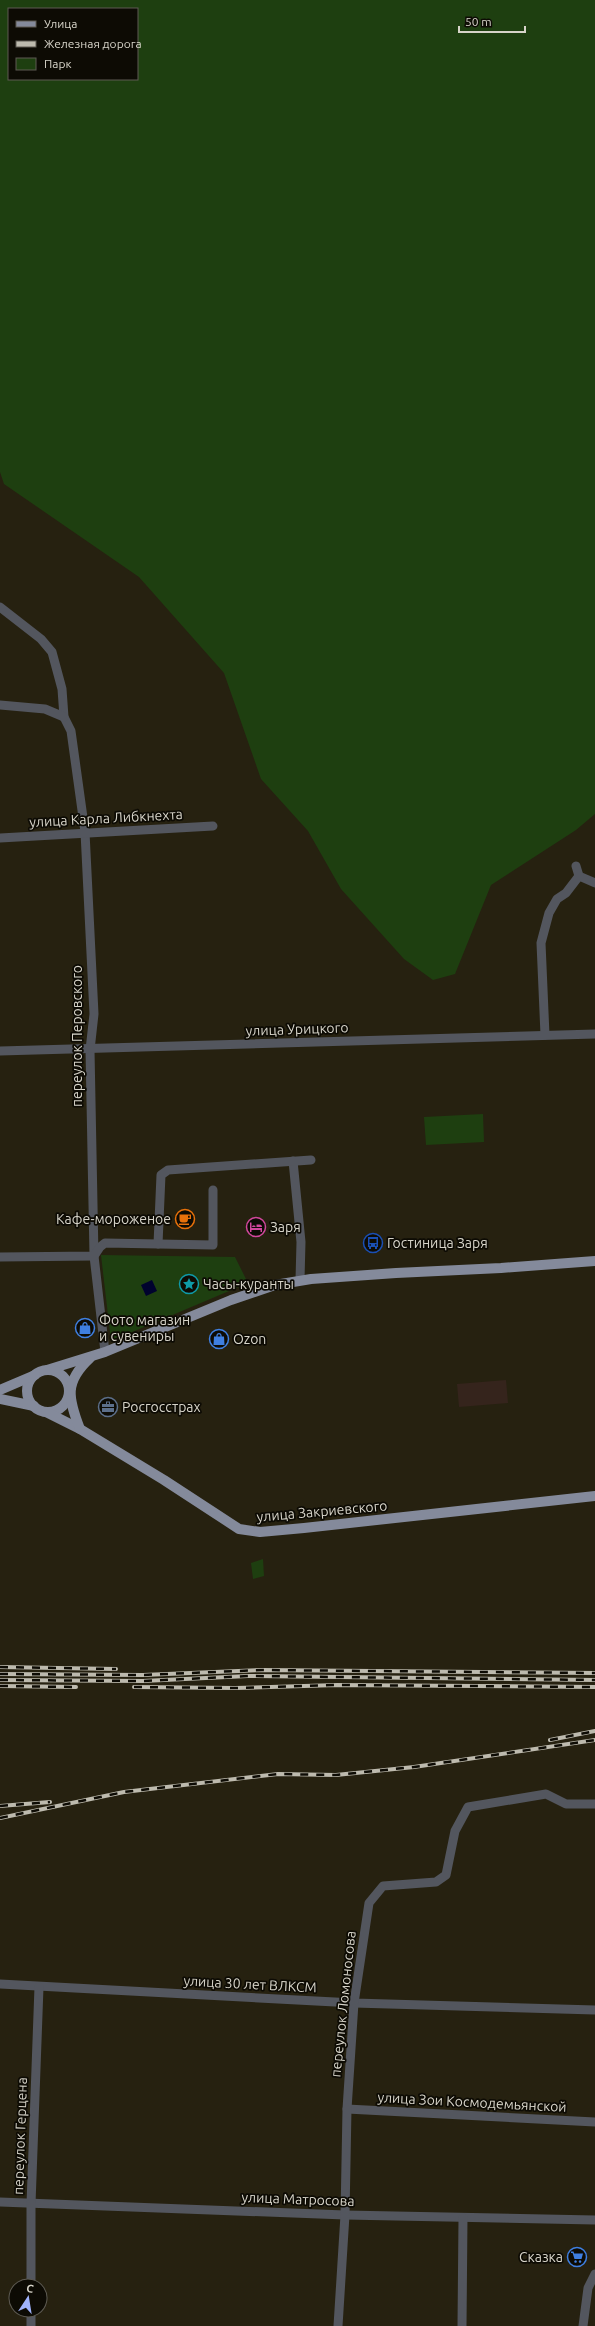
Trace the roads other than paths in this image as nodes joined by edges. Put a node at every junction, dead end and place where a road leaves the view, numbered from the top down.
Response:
1 (0, 607) edge
2 (0, 705) edge
3 (64, 717) junction
4 (213, 826) dead end
5 (85, 832) junction
6 (0, 838) edge
7 (576, 866) dead end
8 (579, 876) junction
9 (595, 883) edge
10 (595, 1034) edge
11 (545, 1035) junction
12 (90, 1050) junction
13 (0, 1051) edge
14 (311, 1160) dead end
15 (292, 1161) junction
16 (213, 1190) dead end
17 (158, 1244) junction
18 (94, 1256) junction
19 (0, 1257) edge
20 (595, 1261) edge
21 (300, 1280) junction
22 (105, 1352) junction
23 (47, 1370) junction
24 (35, 1375) junction
25 (0, 1390) edge
26 (69, 1392) junction
27 (0, 1399) edge
28 (34, 1406) junction
29 (46, 1412) junction
30 (80, 1429) junction
31 (595, 1496) edge
32 (595, 1804) edge
33 (0, 1984) edge
34 (39, 1987) junction
35 (354, 2003) junction
36 (595, 2010) edge
37 (347, 2109) junction
38 (595, 2122) edge
39 (0, 2202) edge
40 (31, 2204) junction
41 (345, 2215) junction
42 (463, 2218) junction
43 (595, 2220) edge
44 (595, 2274) edge
45 (31, 2278) edge
46 (338, 2326) edge
47 (462, 2326) edge
48 (583, 2326) edge

1 - 3 street, переулок Перовского
2 - 3 street
3 - 5 street, переулок Перовского
4 - 5 street, улица Карла Либкнехта
5 - 6 street, улица Карла Либкнехта
5 - 12 street, переулок Перовского
7 - 8 street
8 - 9 street
8 - 11 street
10 - 11 street, улица Урицкого
11 - 12 street, улица Урицкого
12 - 13 street, улица Урицкого
12 - 18 street, переулок Перовского
14 - 15 street
15 - 17 street
15 - 21 street
16 - 17 street
17 - 18 street
18 - 19 street
18 - 22 street, переулок Перовского
20 - 21 main road
21 - 22 main road
22 - 23 main road
22 - 26 main road
23 - 24 main road
23 - 26 main road
24 - 25 main road
24 - 28 main road
26 - 29 main road
26 - 30 main road
27 - 28 main road
28 - 29 main road
29 - 30 main road, улица Закриевского
30 - 31 main road, улица Закриевского
32 - 35 street, переулок Ломоносова
33 - 34 street, улица 30 лет ВЛКСМ
34 - 35 street, улица 30 лет ВЛКСМ
34 - 40 street, переулок Герцена
35 - 36 street, улица 30 лет ВЛКСМ
35 - 37 street, переулок Ломоносова
37 - 38 street, улица Зои Космодемьянской
37 - 41 street, переулок Ломоносова
39 - 40 street, улица Матросова
40 - 41 street, улица Матросова
40 - 45 street, переулок Герцена
41 - 42 street, улица Матросова
41 - 46 street, переулок Ломоносова
42 - 43 street, улица Матросова
42 - 47 street
44 - 48 street

